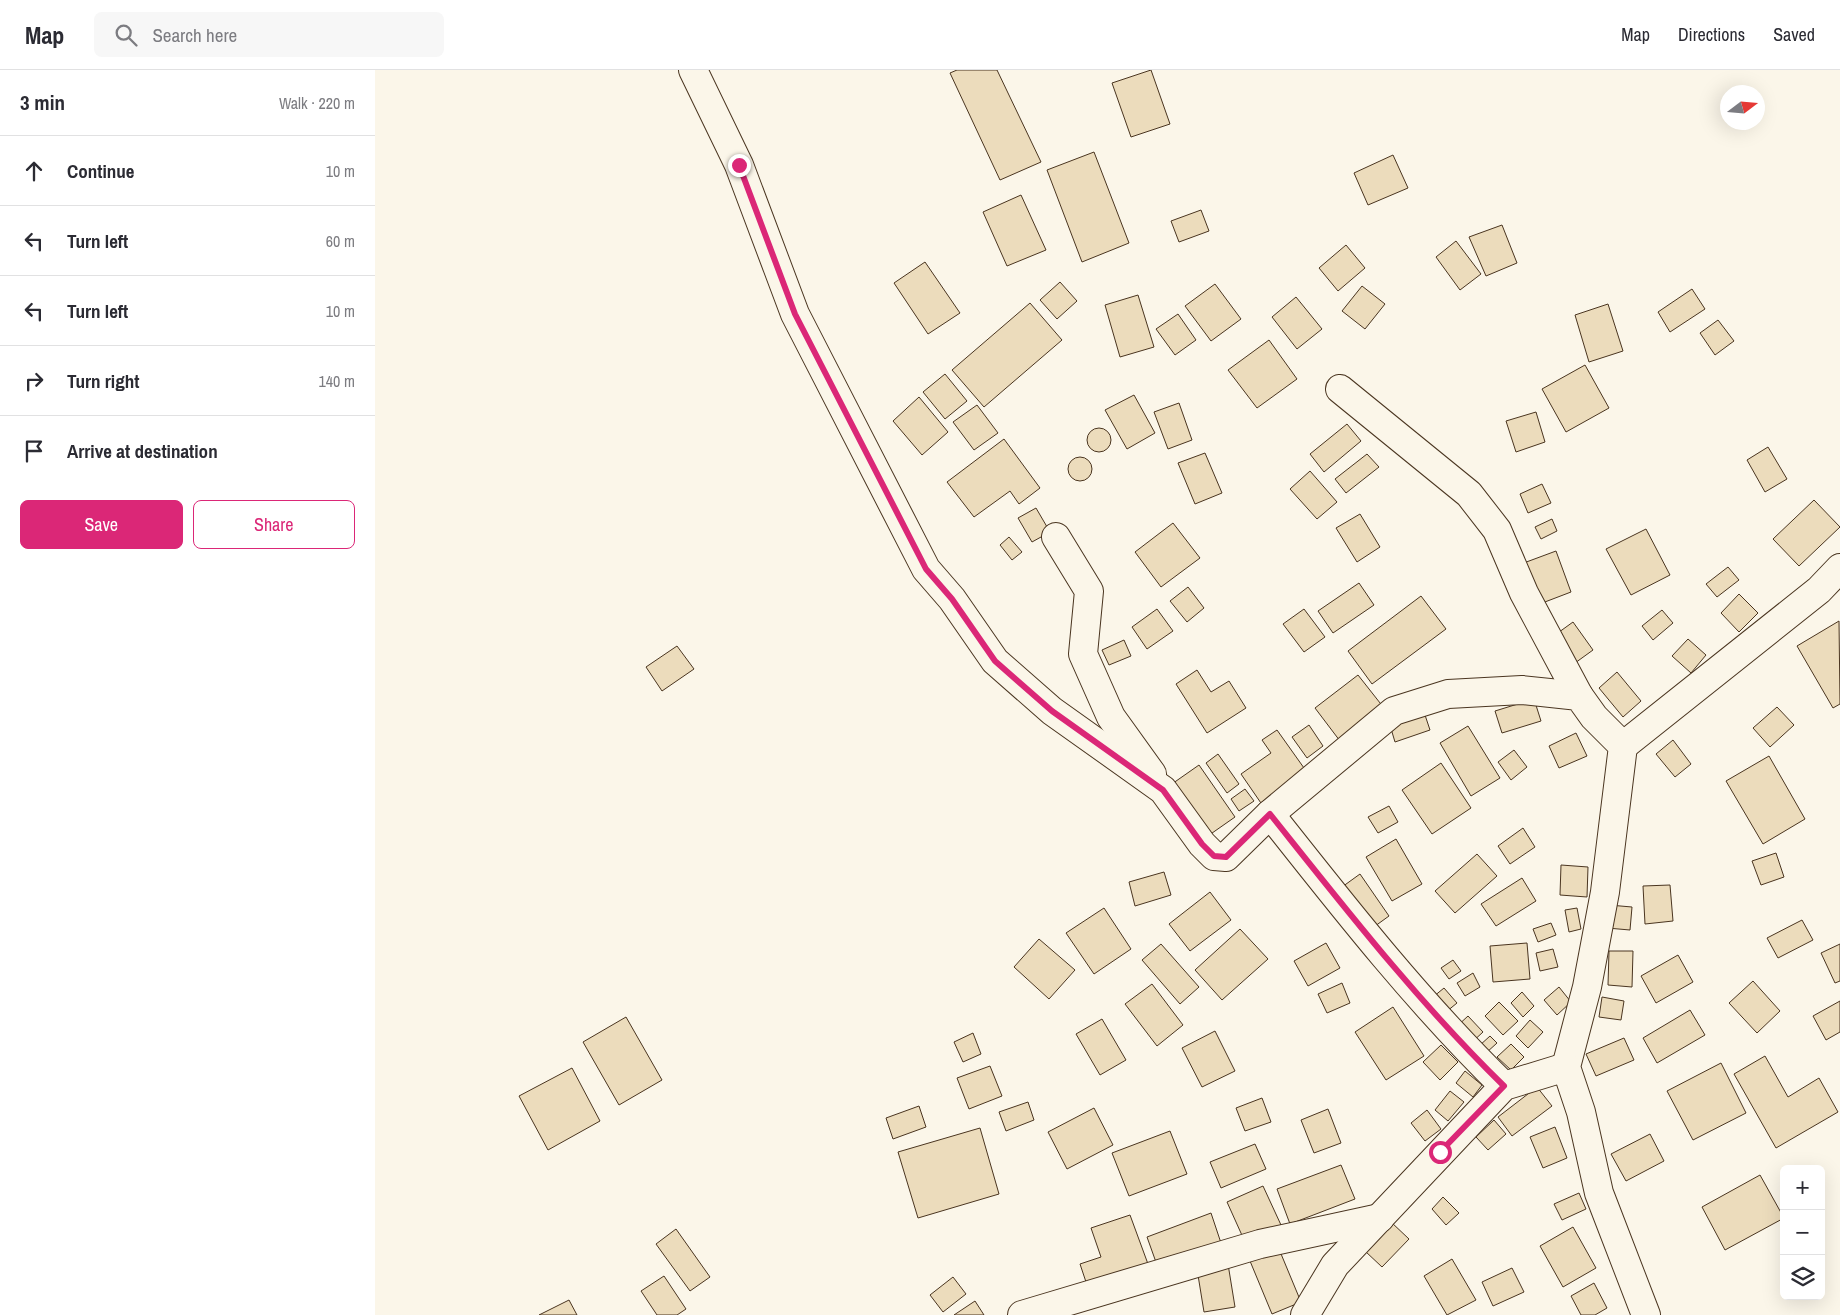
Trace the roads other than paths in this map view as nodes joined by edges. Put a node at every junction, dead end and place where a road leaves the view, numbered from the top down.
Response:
1 (693, 70) edge
2 (1340, 389) dead end
3 (1056, 537) dead end
4 (1840, 568) edge
5 (1579, 696) junction
6 (1623, 746) junction
7 (1163, 790) junction
8 (1270, 814) junction
9 (1566, 1067) junction
10 (1504, 1086) junction
11 (1380, 1218) junction
12 (1022, 1315) edge
13 (1305, 1315) edge
14 (1646, 1315) edge

1 - 7 street
2 - 5 street
3 - 7 street
4 - 6 street
5 - 6 street
5 - 8 street
6 - 9 street
7 - 8 street
8 - 10 street
9 - 10 street
9 - 14 street
10 - 11 street
11 - 12 street
11 - 13 street

